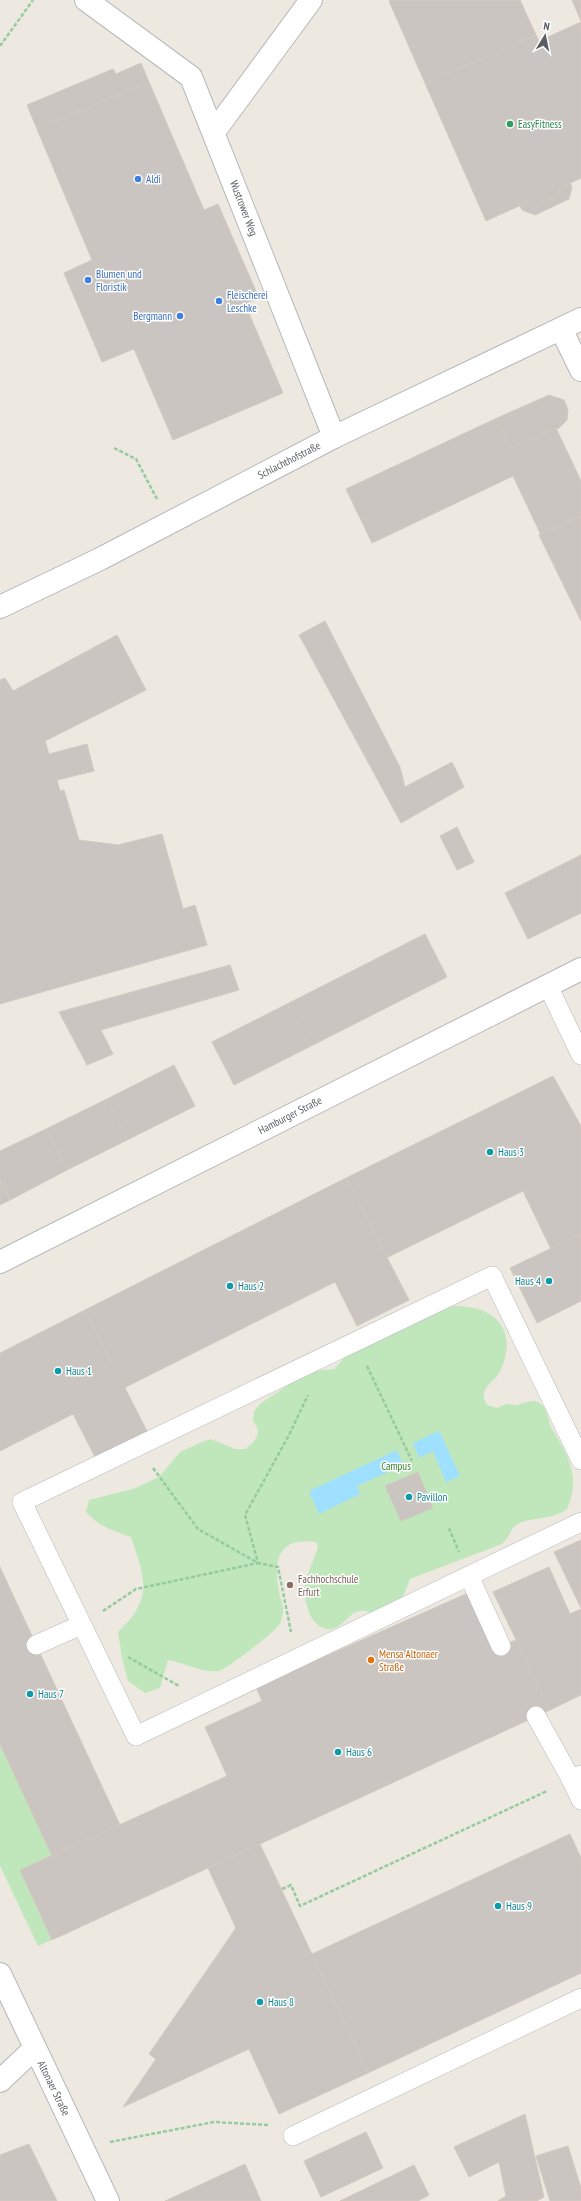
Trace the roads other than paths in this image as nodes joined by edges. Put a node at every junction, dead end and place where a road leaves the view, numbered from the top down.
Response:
1 (86, 0) edge
2 (311, 0) edge
3 (214, 132) junction
4 (581, 319) edge
5 (561, 329) junction
6 (581, 370) edge
7 (334, 438) junction
8 (0, 607) edge
9 (581, 969) edge
10 (548, 986) junction
11 (581, 1055) edge
12 (0, 1262) edge
13 (581, 1460) edge
14 (581, 1522) edge
15 (469, 1576) junction
16 (81, 1625) junction
17 (36, 1645) dead end
18 (501, 1646) dead end
19 (536, 1716) dead end
20 (576, 1777) edge
21 (581, 1800) edge
22 (0, 1974) edge
23 (581, 1998) edge
24 (35, 2048) junction
25 (0, 2080) edge
26 (293, 2136) road end
27 (108, 2201) edge

1 - 3 street, Wustrower Weg
2 - 3 street
3 - 7 street, Wustrower Weg
4 - 5 street, Schlachthofstraße
5 - 6 street
5 - 7 street, Schlachthofstraße
7 - 8 street, Schlachthofstraße
9 - 10 street, Hamburger Straße
10 - 11 lane
10 - 12 street, Hamburger Straße
13 - 16 lane
14 - 15 lane
15 - 16 lane
15 - 18 lane
16 - 17 lane
19 - 20 lane
20 - 21 lane
22 - 24 street, Altonaer Straße
23 - 26 lane
24 - 25 street
24 - 27 street, Altonaer Straße

